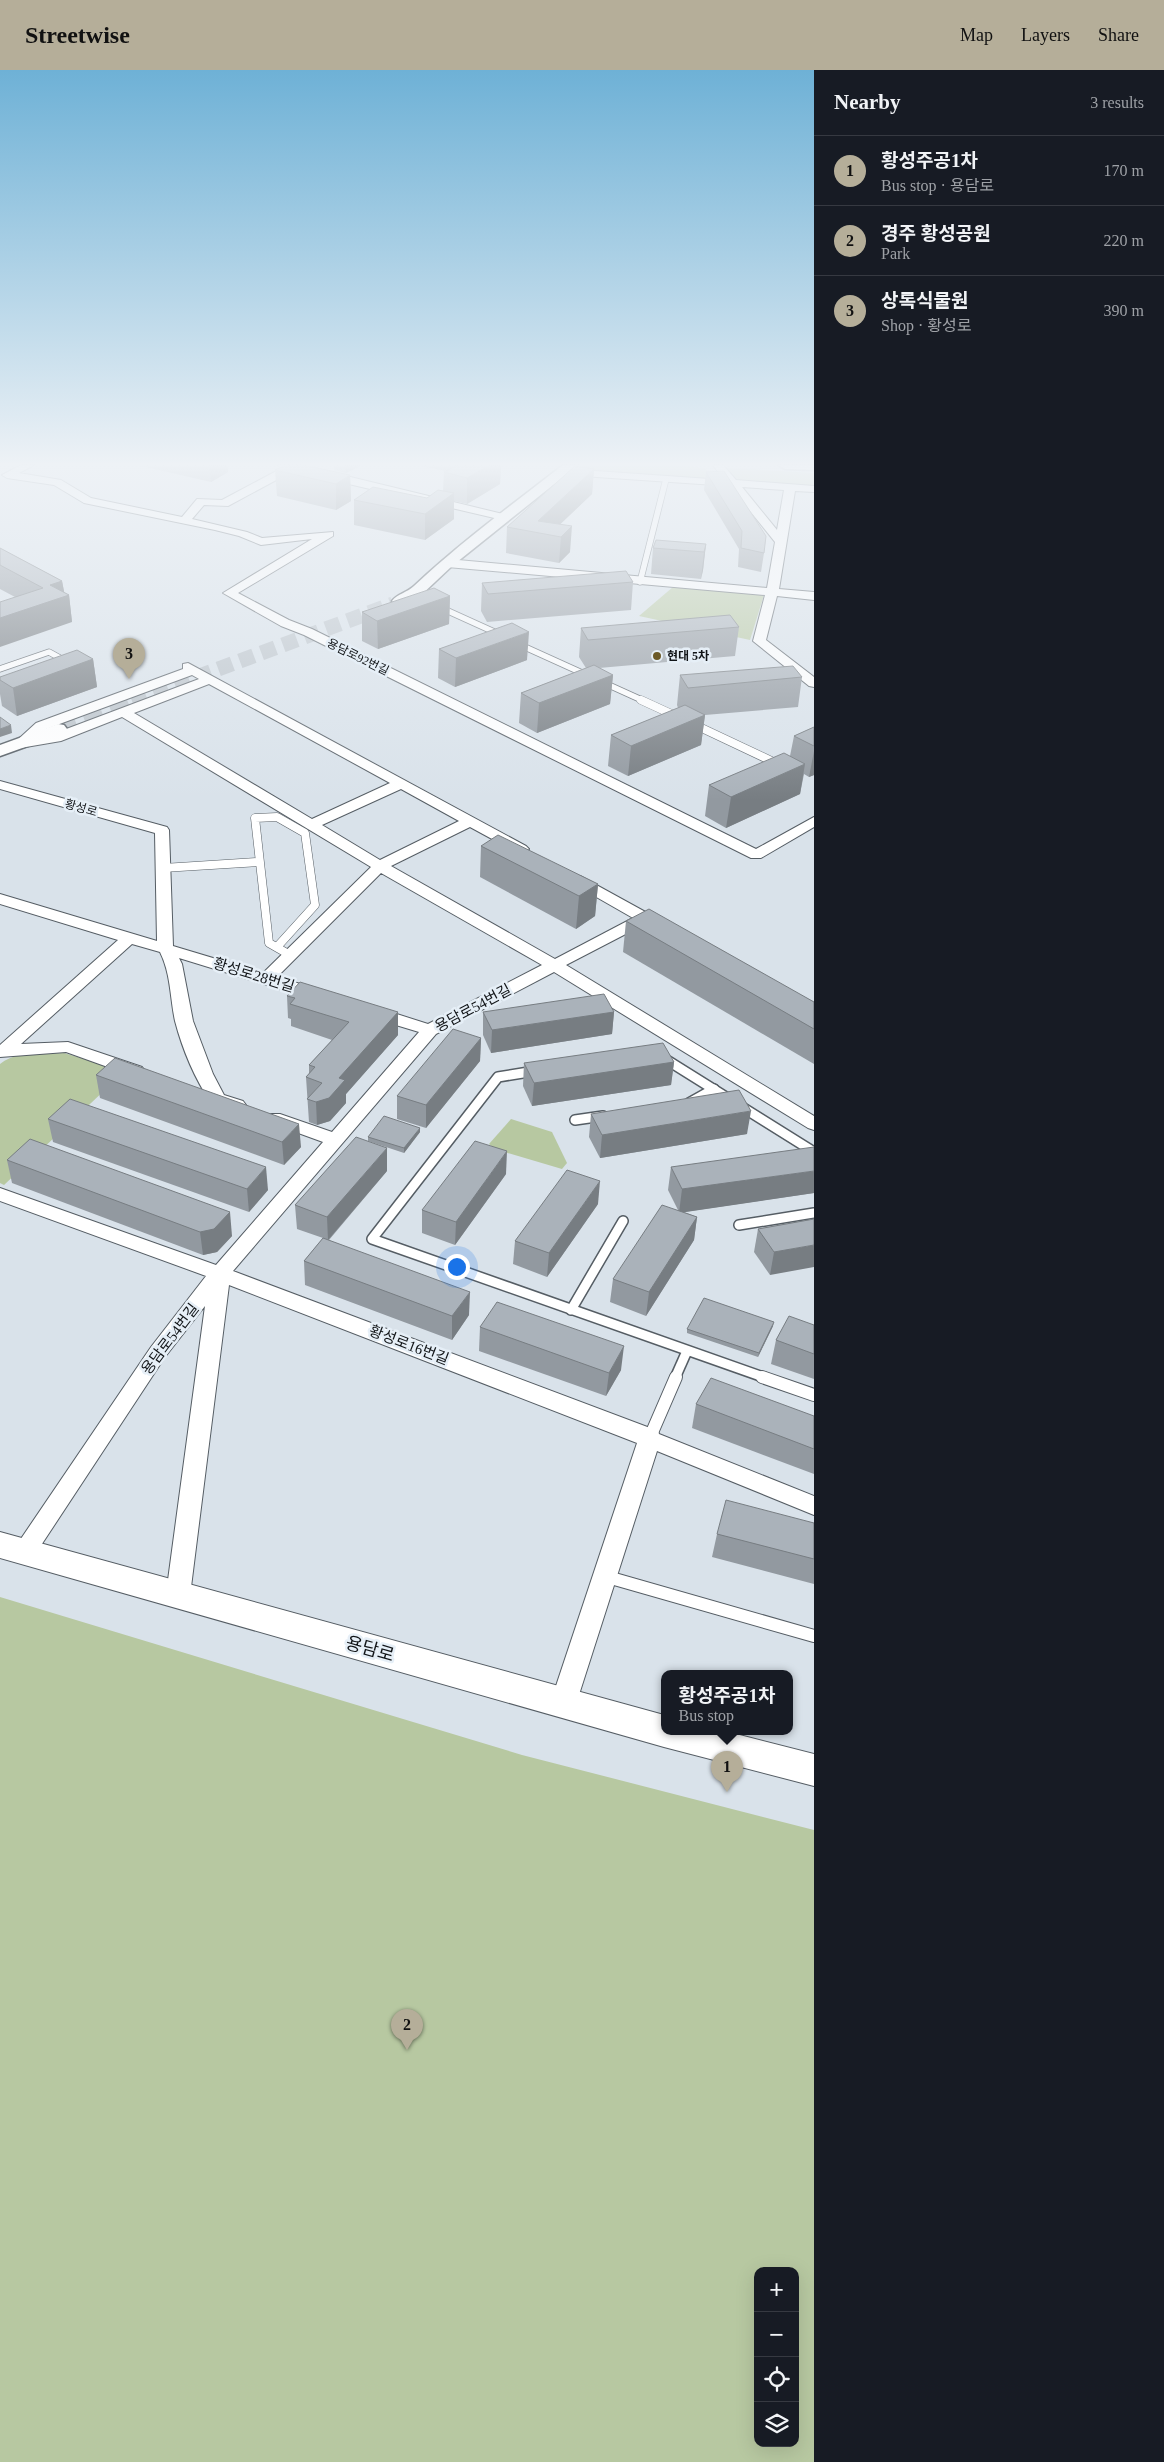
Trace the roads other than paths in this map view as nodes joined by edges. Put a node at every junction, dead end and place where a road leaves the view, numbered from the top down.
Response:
1 (257, 577) edge
2 (433, 577) edge
3 (585, 577) edge
4 (641, 577) edge
5 (775, 577) edge
6 (640, 582) junction
7 (772, 593) junction
8 (814, 596) edge
9 (412, 598) tunnel mouth
10 (431, 603) edge
11 (0, 669) edge
12 (65, 669) edge
13 (210, 680) junction
14 (814, 683) edge
15 (124, 713) junction
16 (58, 729) tunnel mouth
17 (20, 744) junction
18 (0, 751) edge
19 (781, 765) edge
20 (402, 783) junction
21 (0, 785) edge
22 (470, 821) junction
23 (814, 821) edge
24 (311, 825) junction
25 (535, 856) edge
26 (258, 862) junction
27 (380, 866) junction
28 (163, 868) junction
29 (560, 871) edge
30 (0, 899) edge
31 (645, 918) junction
32 (670, 932) edge
33 (131, 937) junction
34 (165, 947) junction
35 (284, 951) junction
36 (554, 965) junction
37 (266, 979) junction
38 (339, 1002) edge
39 (357, 1007) edge
40 (430, 1030) junction
41 (2, 1052) edge
42 (655, 1052) edge
43 (547, 1070) edge
44 (152, 1076) edge
45 (190, 1089) edge
46 (714, 1089) junction
47 (218, 1099) junction
48 (679, 1105) edge
49 (613, 1115) edge
50 (575, 1120) dead end
51 (814, 1124) edge
52 (335, 1140) junction
53 (814, 1152) edge
54 (0, 1194) edge
55 (814, 1213) edge
56 (623, 1221) dead end
57 (739, 1225) dead end
58 (220, 1273) junction
59 (571, 1310) junction
60 (687, 1351) junction
61 (814, 1395) edge
62 (650, 1437) junction
63 (814, 1506) edge
64 (12, 1548) edge
65 (604, 1576) junction
66 (178, 1595) junction
67 (814, 1636) edge
68 (563, 1704) junction
69 (661, 1730) edge
70 (680, 1735) edge
71 (814, 1770) edge

1 - 23 street, 용담로92번길
2 - 9 street
3 - 6 street
4 - 6 lane
5 - 7 street
6 - 7 street
7 - 8 street
7 - 14 street
10 - 19 lane
11 - 12 lane
13 - 15 street
13 - 17 street
13 - 20 street
15 - 17 street
15 - 24 street
16 - 17 street
17 - 18 street
20 - 22 street
20 - 24 street
21 - 28 street, 황성로
22 - 25 street
22 - 27 street
24 - 27 street
26 - 28 lane
26 - 35 lane
26 - 35 lane
27 - 35 street
27 - 36 street
28 - 34 street
29 - 31 street
30 - 33 street, 황성로28번길
31 - 32 street
31 - 36 street, 용담로54번길
33 - 34 street, 황성로28번길
33 - 41 street
34 - 37 street, 황성로28번길
34 - 47 street
35 - 37 street
36 - 40 street, 용담로54번길
36 - 51 street
37 - 38 street, 황성로28번길
39 - 40 street
40 - 52 street, 용담로54번길
41 - 44 street
42 - 46 lane
43 - 59 lane
45 - 47 street
46 - 48 lane
46 - 53 lane
47 - 52 street
49 - 50 lane
52 - 58 street, 용담로54번길
54 - 58 street, 황성로16번길
55 - 57 lane
56 - 59 lane
58 - 62 street, 황성로16번길
58 - 64 street, 용담로54번길
58 - 66 street
59 - 60 lane
60 - 61 lane
60 - 62 lane
62 - 63 street, 황성로16번길
62 - 65 street
64 - 66 main road, 용담로
65 - 67 lane
65 - 68 street
66 - 68 main road, 용담로
68 - 69 main road, 용담로
70 - 71 main road, 용담로

